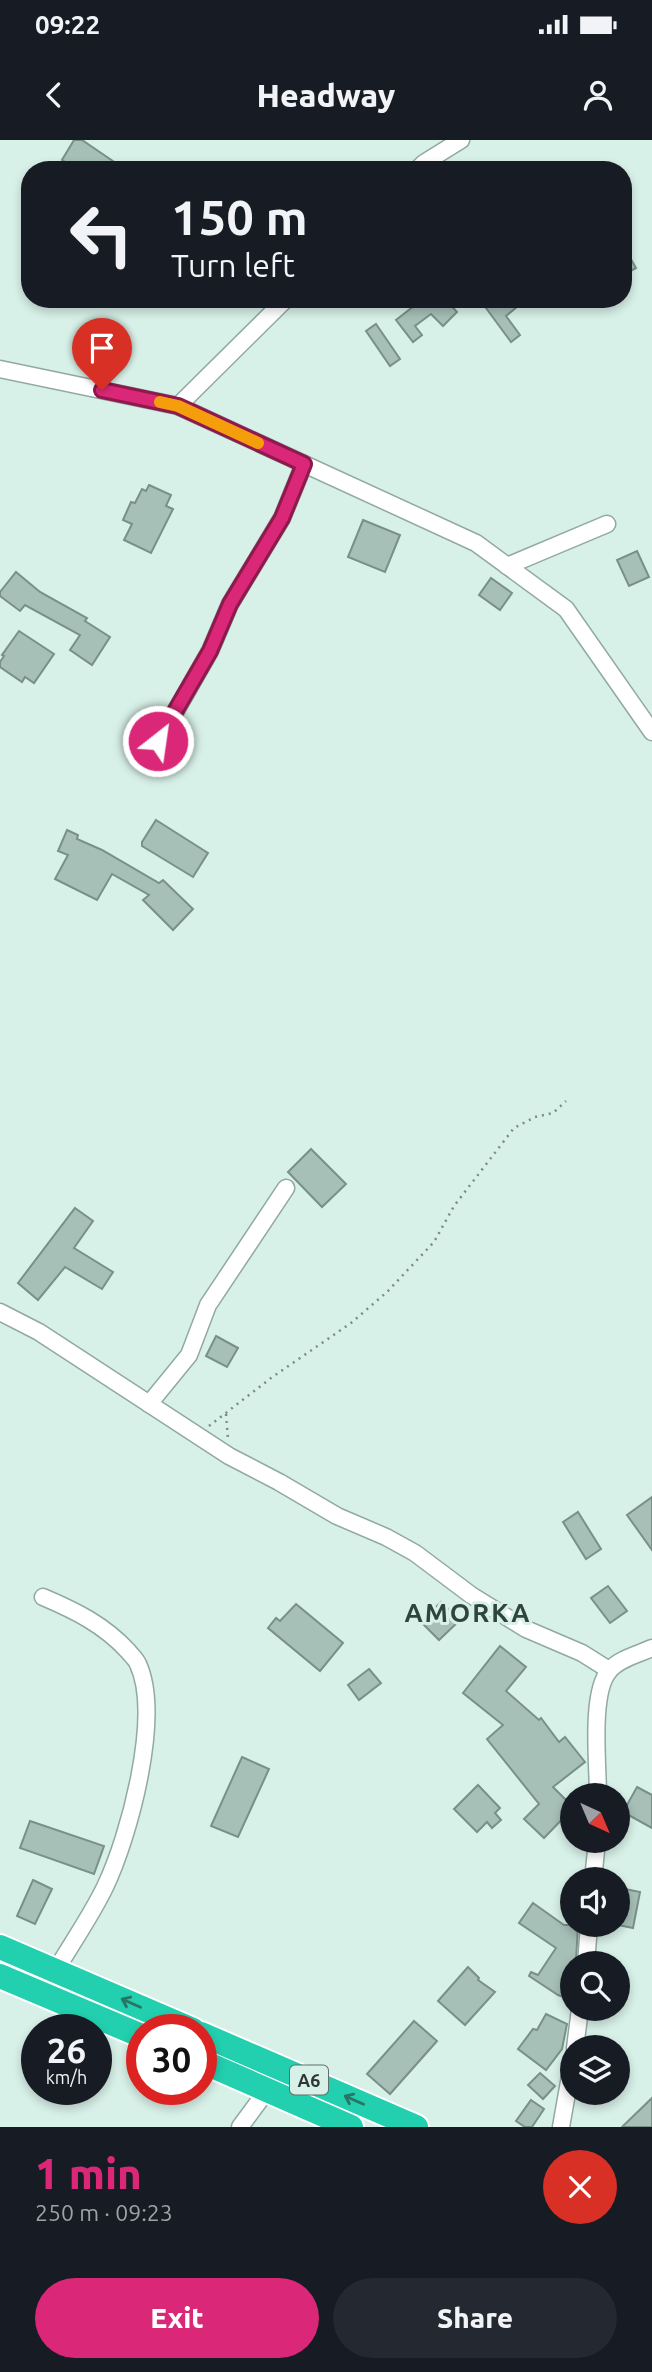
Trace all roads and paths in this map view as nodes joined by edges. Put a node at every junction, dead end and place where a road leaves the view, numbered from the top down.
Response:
1 (461, 140) edge
2 (427, 161) edge
3 (277, 308) edge
4 (0, 369) edge
5 (178, 406) junction
6 (304, 464) junction
7 (607, 524) dead end
8 (507, 566) junction
9 (652, 732) edge
10 (158, 741) dead end
11 (566, 1101) dead end
12 (286, 1188) dead end
13 (0, 1312) edge
14 (149, 1404) junction
15 (226, 1414) junction
16 (196, 1434) junction
17 (229, 1456) junction
18 (43, 1597) dead end
19 (652, 1647) edge
20 (609, 1670) junction
21 (598, 1783) edge
22 (0, 1947) edge
23 (56, 1970) junction
24 (0, 1976) edge
25 (156, 2014) edge
26 (126, 2029) edge
27 (217, 2041) edge
28 (217, 2068) edge
29 (268, 2089) junction
30 (565, 2105) edge
31 (240, 2127) edge
32 (351, 2127) edge
33 (416, 2127) edge
34 (561, 2127) edge

1 - 2 street
3 - 5 street
4 - 5 street
5 - 6 street
6 - 8 street
6 - 10 street
7 - 8 street
8 - 9 street
11 - 15 path
12 - 14 street
13 - 14 street
14 - 16 street
15 - 16 path
15 - 17 path
16 - 17 street
17 - 20 street
18 - 23 street
19 - 20 street
20 - 21 street
22 - 23 highway
25 -> 23 highway
24 - 26 highway
33 -> 27 highway, A6
28 - 29 highway, A6
29 - 31 street
29 - 32 highway, A6
30 - 34 street

